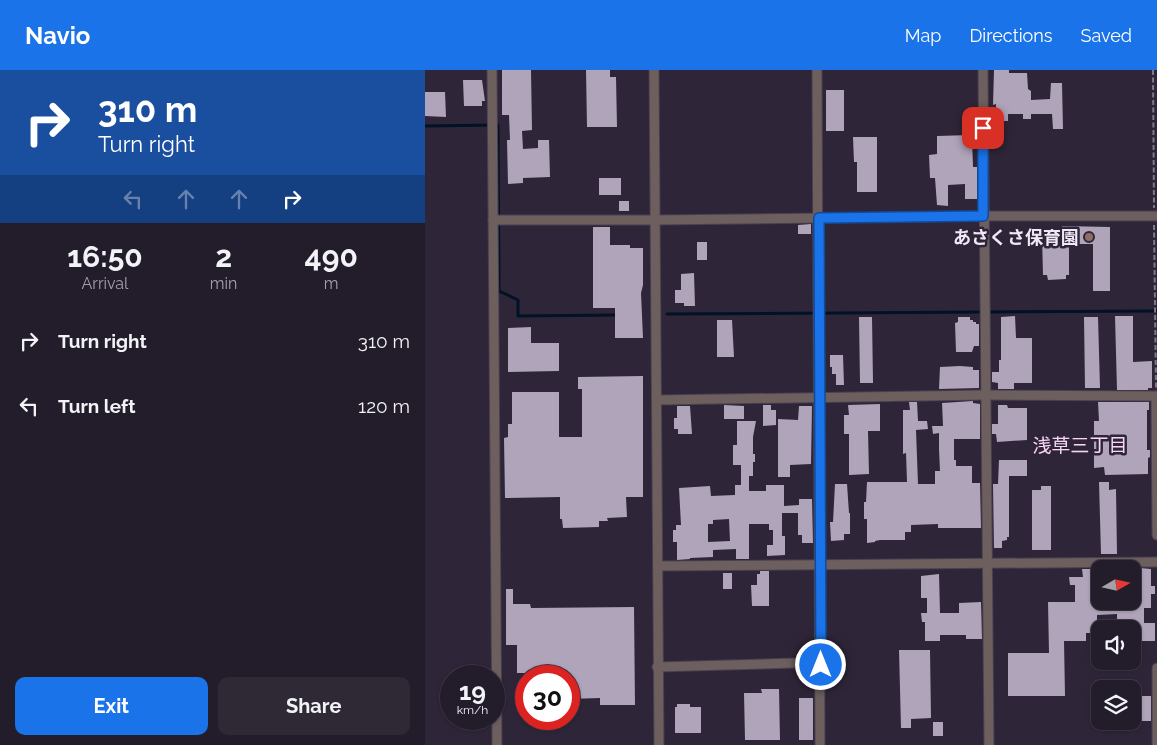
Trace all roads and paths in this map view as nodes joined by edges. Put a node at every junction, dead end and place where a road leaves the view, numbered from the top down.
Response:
1 (492, 70) edge
2 (654, 70) edge
3 (817, 70) edge
4 (983, 70) edge
5 (1153, 70) edge
6 (983, 216) junction
7 (1156, 216) edge
8 (819, 218) junction
9 (497, 220) junction
10 (655, 220) junction
11 (985, 395) junction
12 (1157, 396) edge
13 (819, 397) junction
14 (657, 400) junction
15 (1157, 535) edge
16 (1157, 562) edge
17 (987, 564) junction
18 (821, 565) junction
19 (658, 566) junction
20 (796, 663) dead end
21 (657, 666) junction
22 (1157, 668) edge
23 (497, 745) edge
24 (659, 745) edge
25 (821, 745) edge
26 (989, 745) edge
27 (1157, 745) edge

1 - 9 street
2 - 10 street
3 - 8 street
4 - 6 street
5 - 7 path
6 - 7 street
6 - 8 street
6 - 11 street
7 - 12 path
8 - 10 street
8 - 13 street
9 - 10 street
9 - 23 street
10 - 14 street
11 - 12 street
11 - 13 street
11 - 17 street
12 - 15 street
13 - 14 street
13 - 18 street
14 - 19 street
16 - 17 street
17 - 18 street
17 - 26 street
18 - 19 street
18 - 25 street
19 - 21 street
20 - 21 street
21 - 24 street
22 - 27 street

